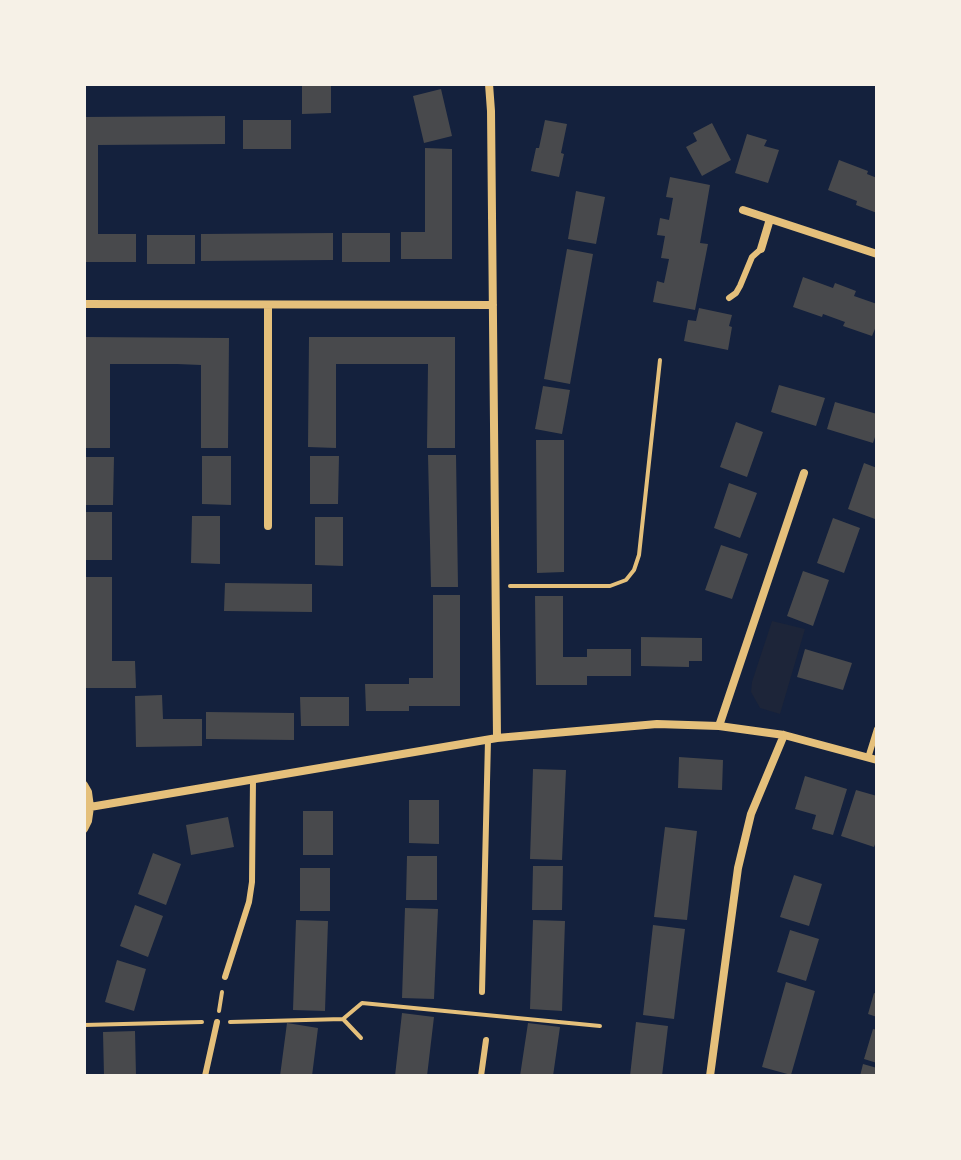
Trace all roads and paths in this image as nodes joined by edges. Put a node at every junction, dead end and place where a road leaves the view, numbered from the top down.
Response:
1 (489, 84) edge
2 (743, 210) dead end
3 (770, 219) junction
4 (761, 249) joint
5 (877, 254) edge
6 (729, 298) dead end
7 (84, 304) edge
8 (268, 305) junction
9 (493, 305) junction
10 (660, 360) dead end
11 (804, 473) dead end
12 (268, 526) dead end
13 (496, 586) junction
14 (719, 726) junction
15 (877, 729) edge
16 (784, 735) junction
17 (493, 739) junction
18 (873, 759) edge
19 (253, 779) junction
20 (84, 785) edge
21 (90, 807) junction
22 (84, 829) edge
23 (225, 977) joint
24 (482, 992) dead end
25 (217, 1022) joint
26 (600, 1026) dead end
27 (361, 1038) dead end
28 (486, 1040) dead end
29 (205, 1076) edge
30 (481, 1076) edge
31 (710, 1076) edge

1 - 9 street
2 - 3 street
3 - 4 street
3 - 5 street
4 - 6 lane
7 - 8 street
8 - 9 street
8 - 12 street
9 - 13 street
10 - 13 path
11 - 14 street
13 - 17 street
14 - 16 street
14 - 17 street
15 - 18 lane
16 - 18 street
16 - 31 street
17 - 19 street
17 - 24 lane
19 - 21 street
19 - 23 lane
20 - 21 street
21 - 22 street
23 - 25 path
25 - 29 lane
26 - 27 path
28 - 30 lane

